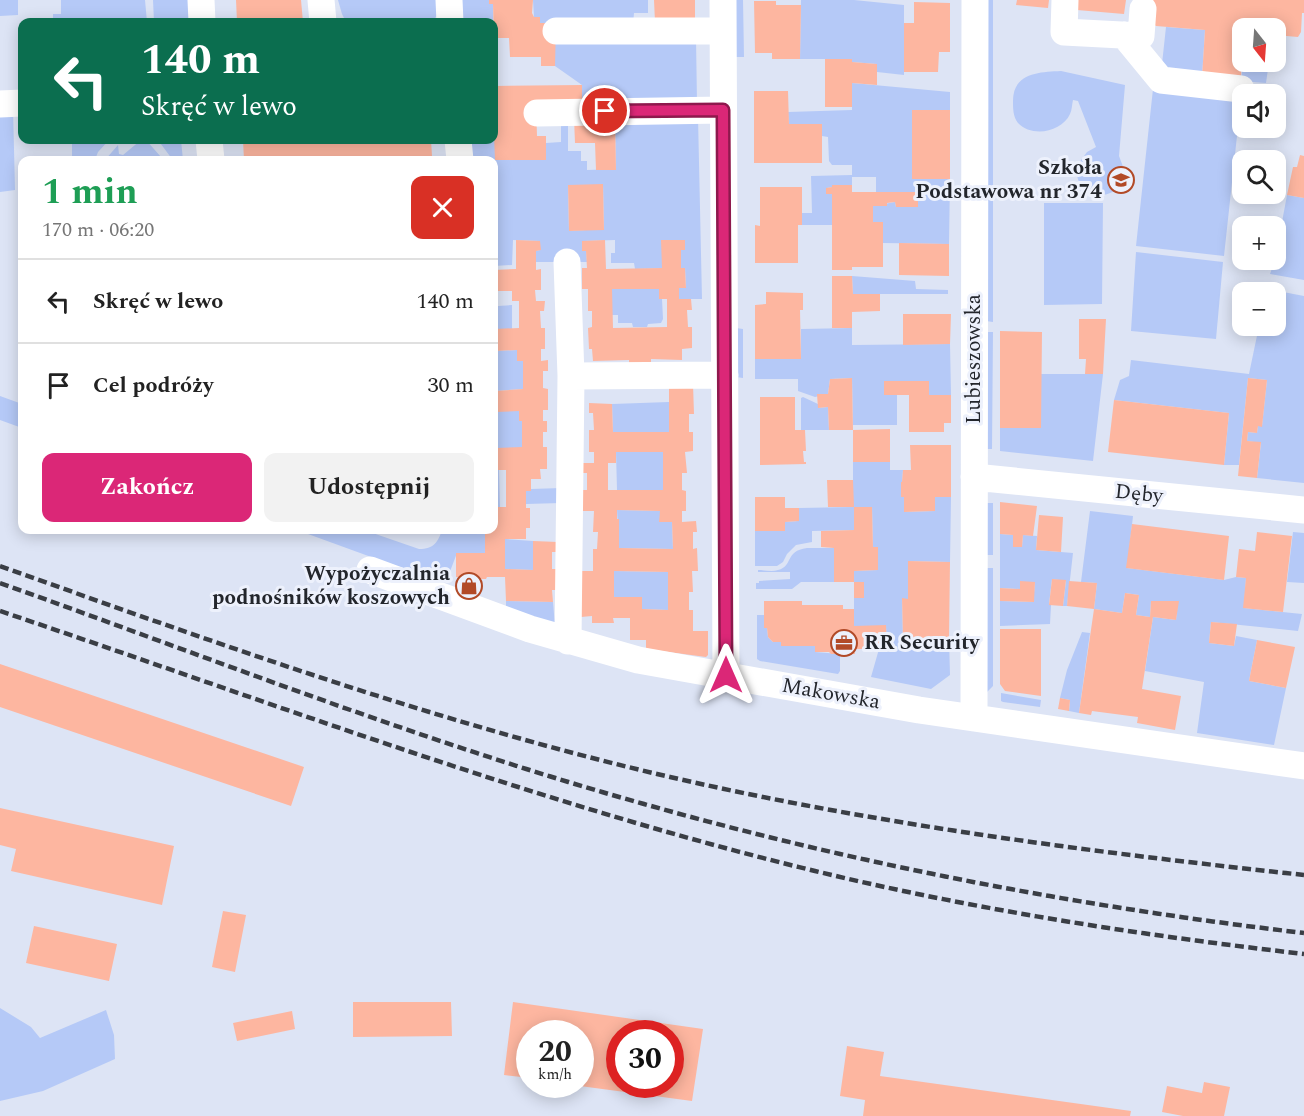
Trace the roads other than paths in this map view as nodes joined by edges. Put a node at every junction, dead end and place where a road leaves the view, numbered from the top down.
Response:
1 (201, 0) edge
2 (321, 0) edge
3 (449, 0) edge
4 (723, 0) edge
5 (975, 0) edge
6 (1065, 0) edge
7 (1143, 9) dead end
8 (202, 18) edge
9 (323, 18) edge
10 (450, 18) edge
11 (556, 31) dead end
12 (723, 31) junction
13 (1124, 35) junction
14 (1232, 88) edge
15 (18, 103) edge
16 (0, 104) edge
17 (723, 110) junction
18 (537, 113) dead end
19 (567, 262) dead end
20 (724, 375) junction
21 (571, 376) junction
22 (974, 477) junction
23 (1304, 510) edge
24 (370, 570) dead end
25 (568, 641) junction
26 (726, 675) junction
27 (974, 718) junction
28 (1303, 762) edge

1 - 8 street
2 - 9 street
3 - 10 street
4 - 12 street
5 - 22 street, Lubieszowska
6 - 13 street
7 - 13 street
11 - 12 street
12 - 17 street
13 - 14 street
15 - 16 street
17 - 18 street
17 - 20 street
19 - 21 street
20 - 21 street
20 - 26 street
21 - 25 street
22 - 23 street, Dęby
22 - 27 street, Lubieszowska
24 - 25 street, Makowska
25 - 26 street, Makowska
26 - 27 street, Makowska
27 - 28 street, Makowska

